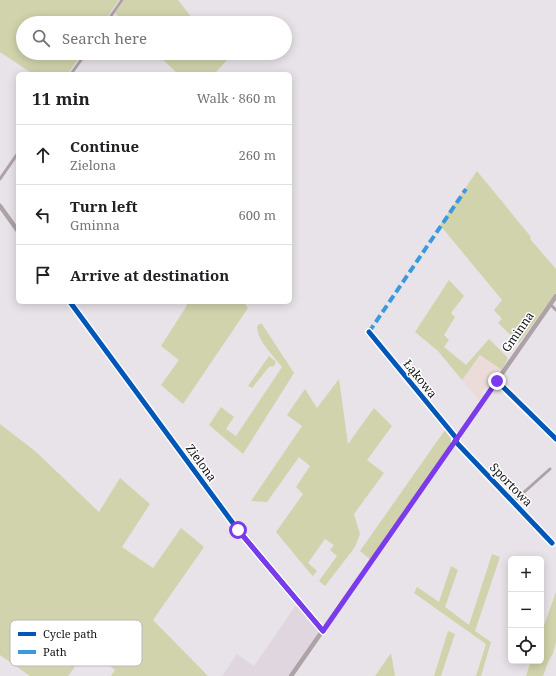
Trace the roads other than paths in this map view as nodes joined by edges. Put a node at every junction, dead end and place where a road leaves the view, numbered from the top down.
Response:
1 (122, 0) edge
2 (111, 16) edge
3 (81, 60) edge
4 (72, 72) edge
5 (16, 156) edge
6 (0, 179) edge
7 (0, 206) edge
8 (16, 228) edge
9 (556, 296) edge
10 (71, 304) edge
11 (550, 304) junction
12 (556, 310) edge
13 (369, 332) dead end
14 (497, 381) junction
15 (556, 438) edge
16 (456, 440) junction
17 (550, 469) dead end
18 (513, 502) junction
19 (552, 543) dead end
20 (323, 631) junction
21 (291, 676) edge

1 - 2 street
3 - 4 street
5 - 6 street
7 - 8 main road
9 - 11 main road, Gminna
10 - 20 main road, Zielona
11 - 12 street
11 - 14 main road, Gminna
13 - 16 street, Łąkowa
14 - 15 street
14 - 16 main road, Gminna
16 - 18 street, Sportowa
16 - 20 main road, Gminna
17 - 18 street, Sportowa
18 - 19 street, Sportowa
20 - 21 main road, Gminna

